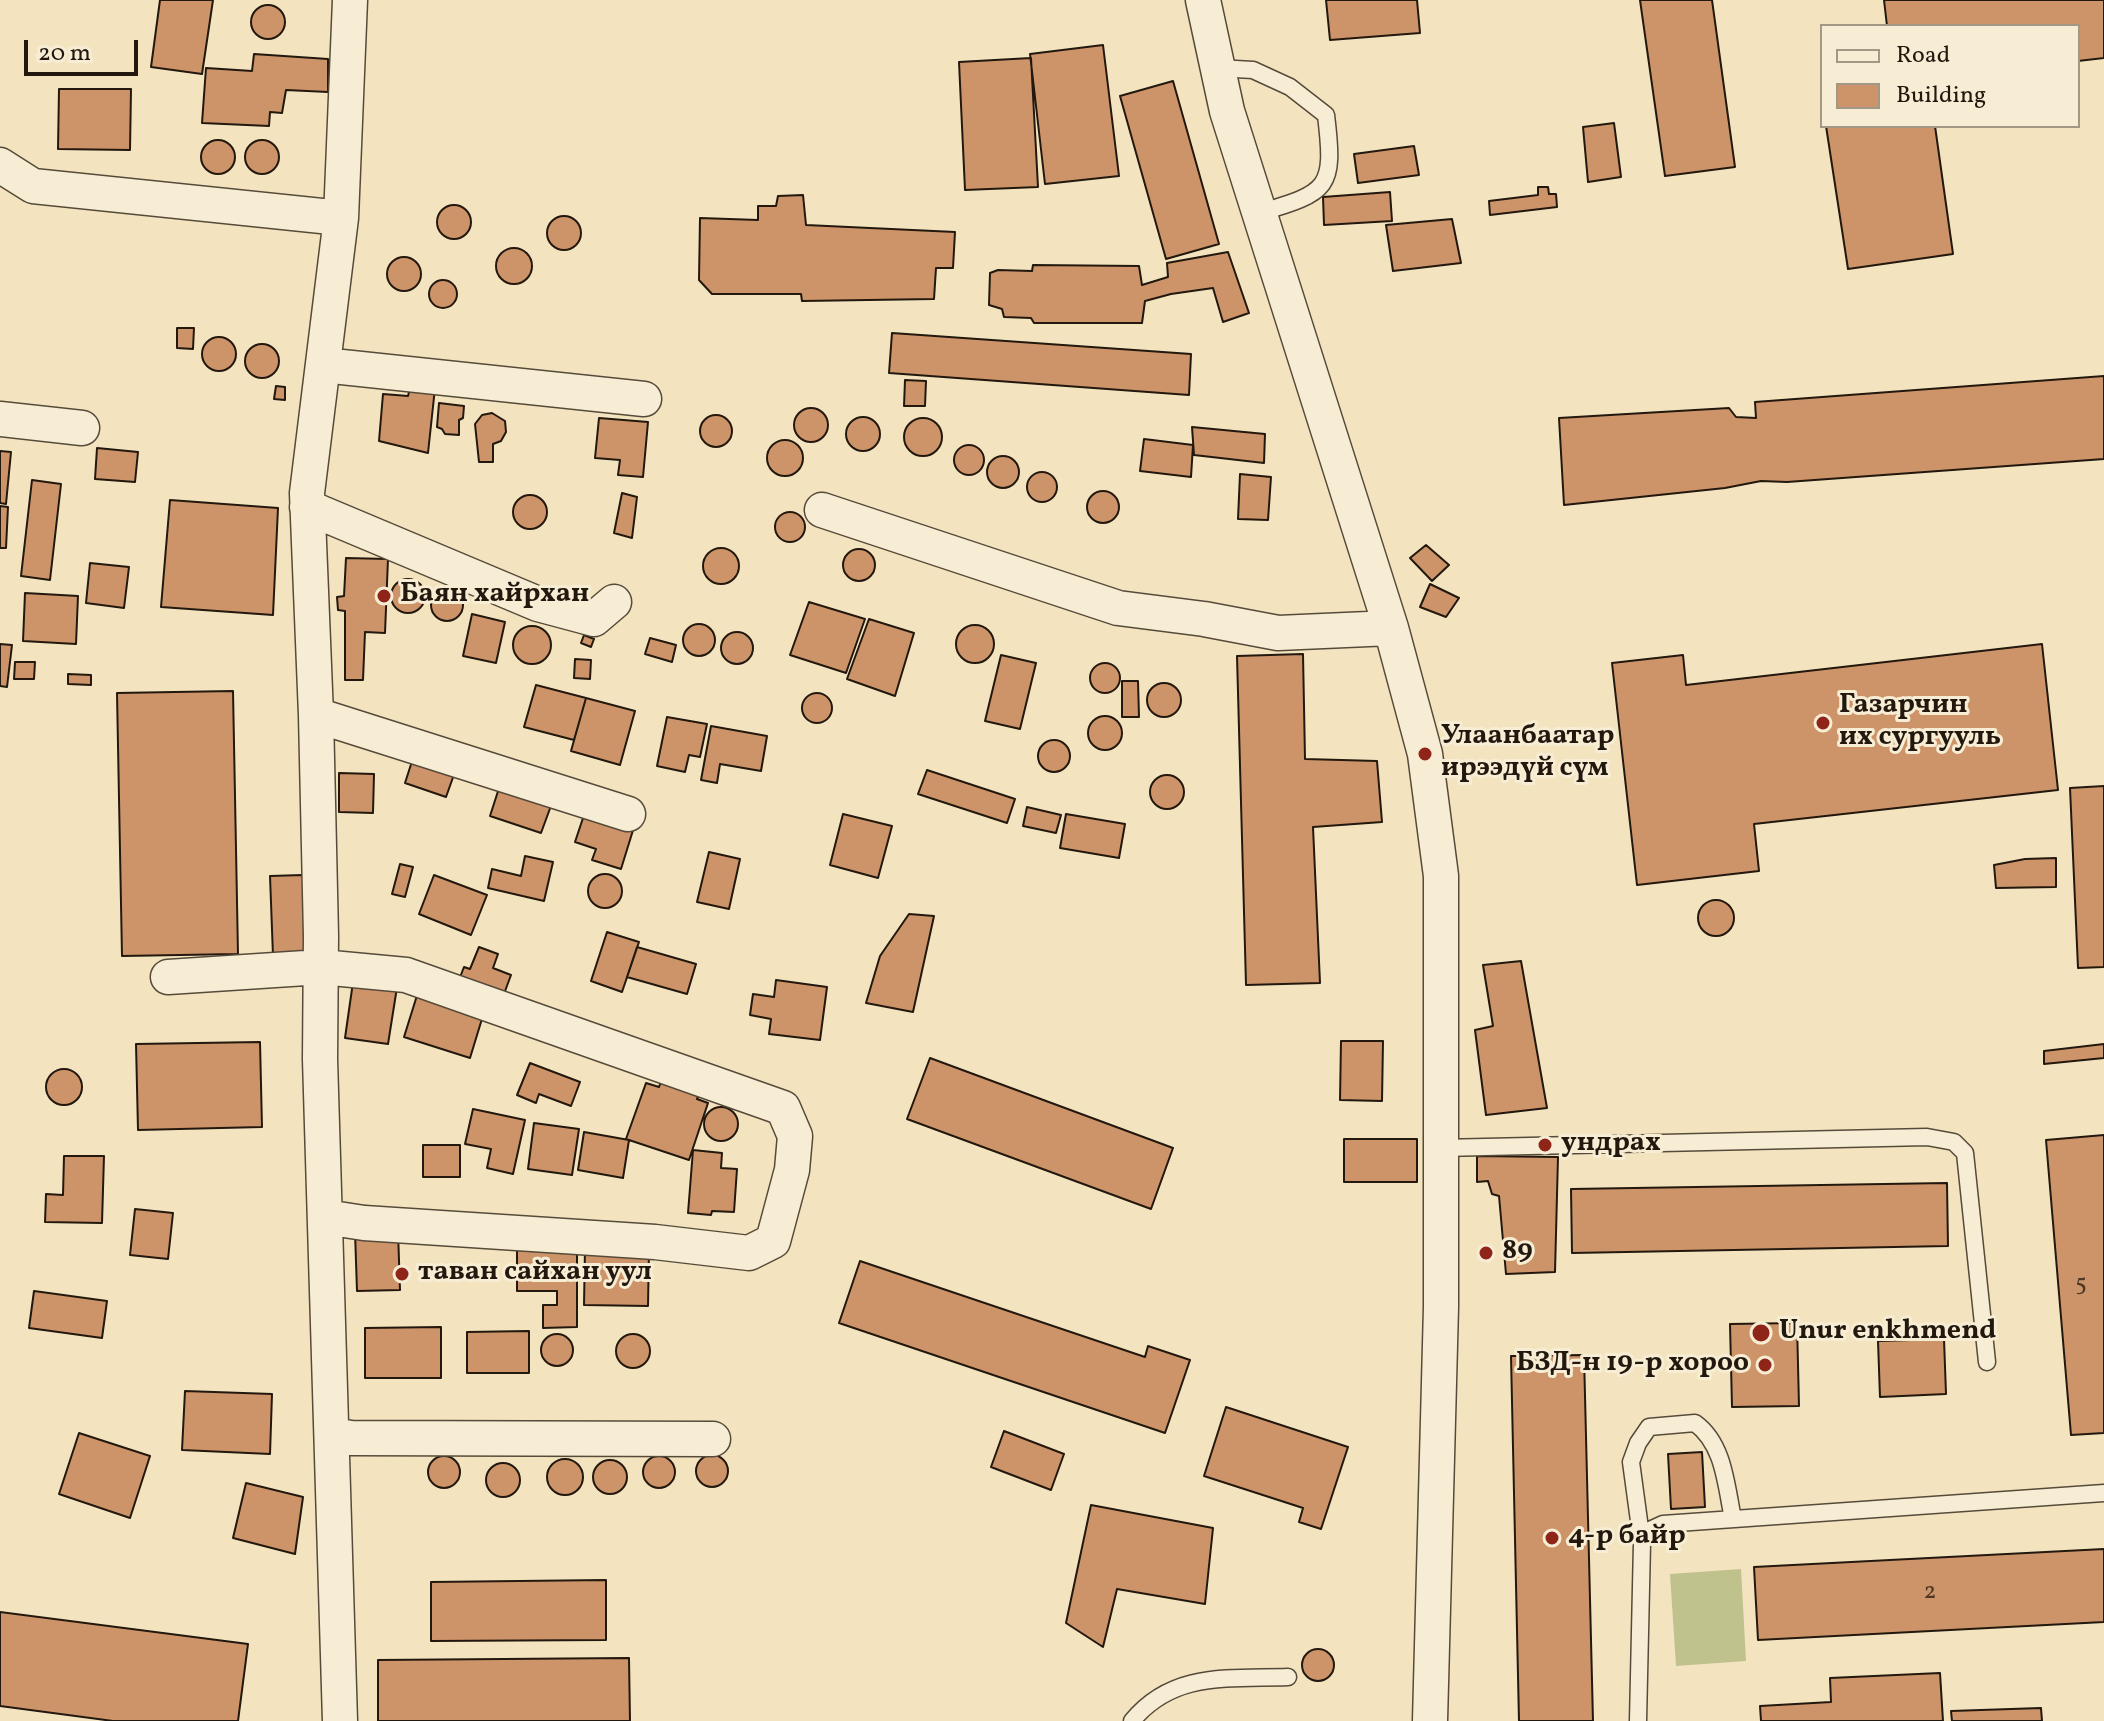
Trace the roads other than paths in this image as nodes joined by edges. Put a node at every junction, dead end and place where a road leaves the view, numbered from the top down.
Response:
1 (350, 0) edge
2 (1203, 0) edge
3 (1218, 68) junction
4 (0, 165) edge
5 (1259, 213) junction
6 (341, 218) junction
7 (323, 365) junction
8 (644, 399) dead end
9 (0, 419) edge
10 (82, 428) dead end
11 (307, 507) junction
12 (822, 510) dead end
13 (614, 602) dead end
14 (1391, 628) junction
15 (316, 715) junction
16 (628, 814) dead end
17 (321, 967) junction
18 (168, 977) dead end
19 (1441, 1148) junction
20 (325, 1217) junction
21 (1987, 1362) dead end
22 (332, 1435) junction
23 (713, 1439) dead end
24 (2104, 1493) edge
25 (1733, 1519) junction
26 (1642, 1543) junction
27 (1288, 1677) dead end
28 (340, 1721) edge
29 (1132, 1721) edge
30 (1430, 1721) edge
31 (1638, 1721) edge

1 - 6 street
2 - 3 street
3 - 5 street
3 - 5 lane
4 - 6 street
5 - 14 street
6 - 7 street
7 - 8 street
7 - 11 street
9 - 10 street
11 - 13 street
11 - 15 street
12 - 14 street
14 - 19 street
15 - 16 street
15 - 17 street
17 - 18 street
17 - 20 street
17 - 20 street
19 - 21 lane
19 - 30 street
20 - 22 street
22 - 23 street
22 - 28 street
24 - 25 lane
25 - 26 lane
25 - 26 lane
26 - 31 lane
27 - 29 lane

